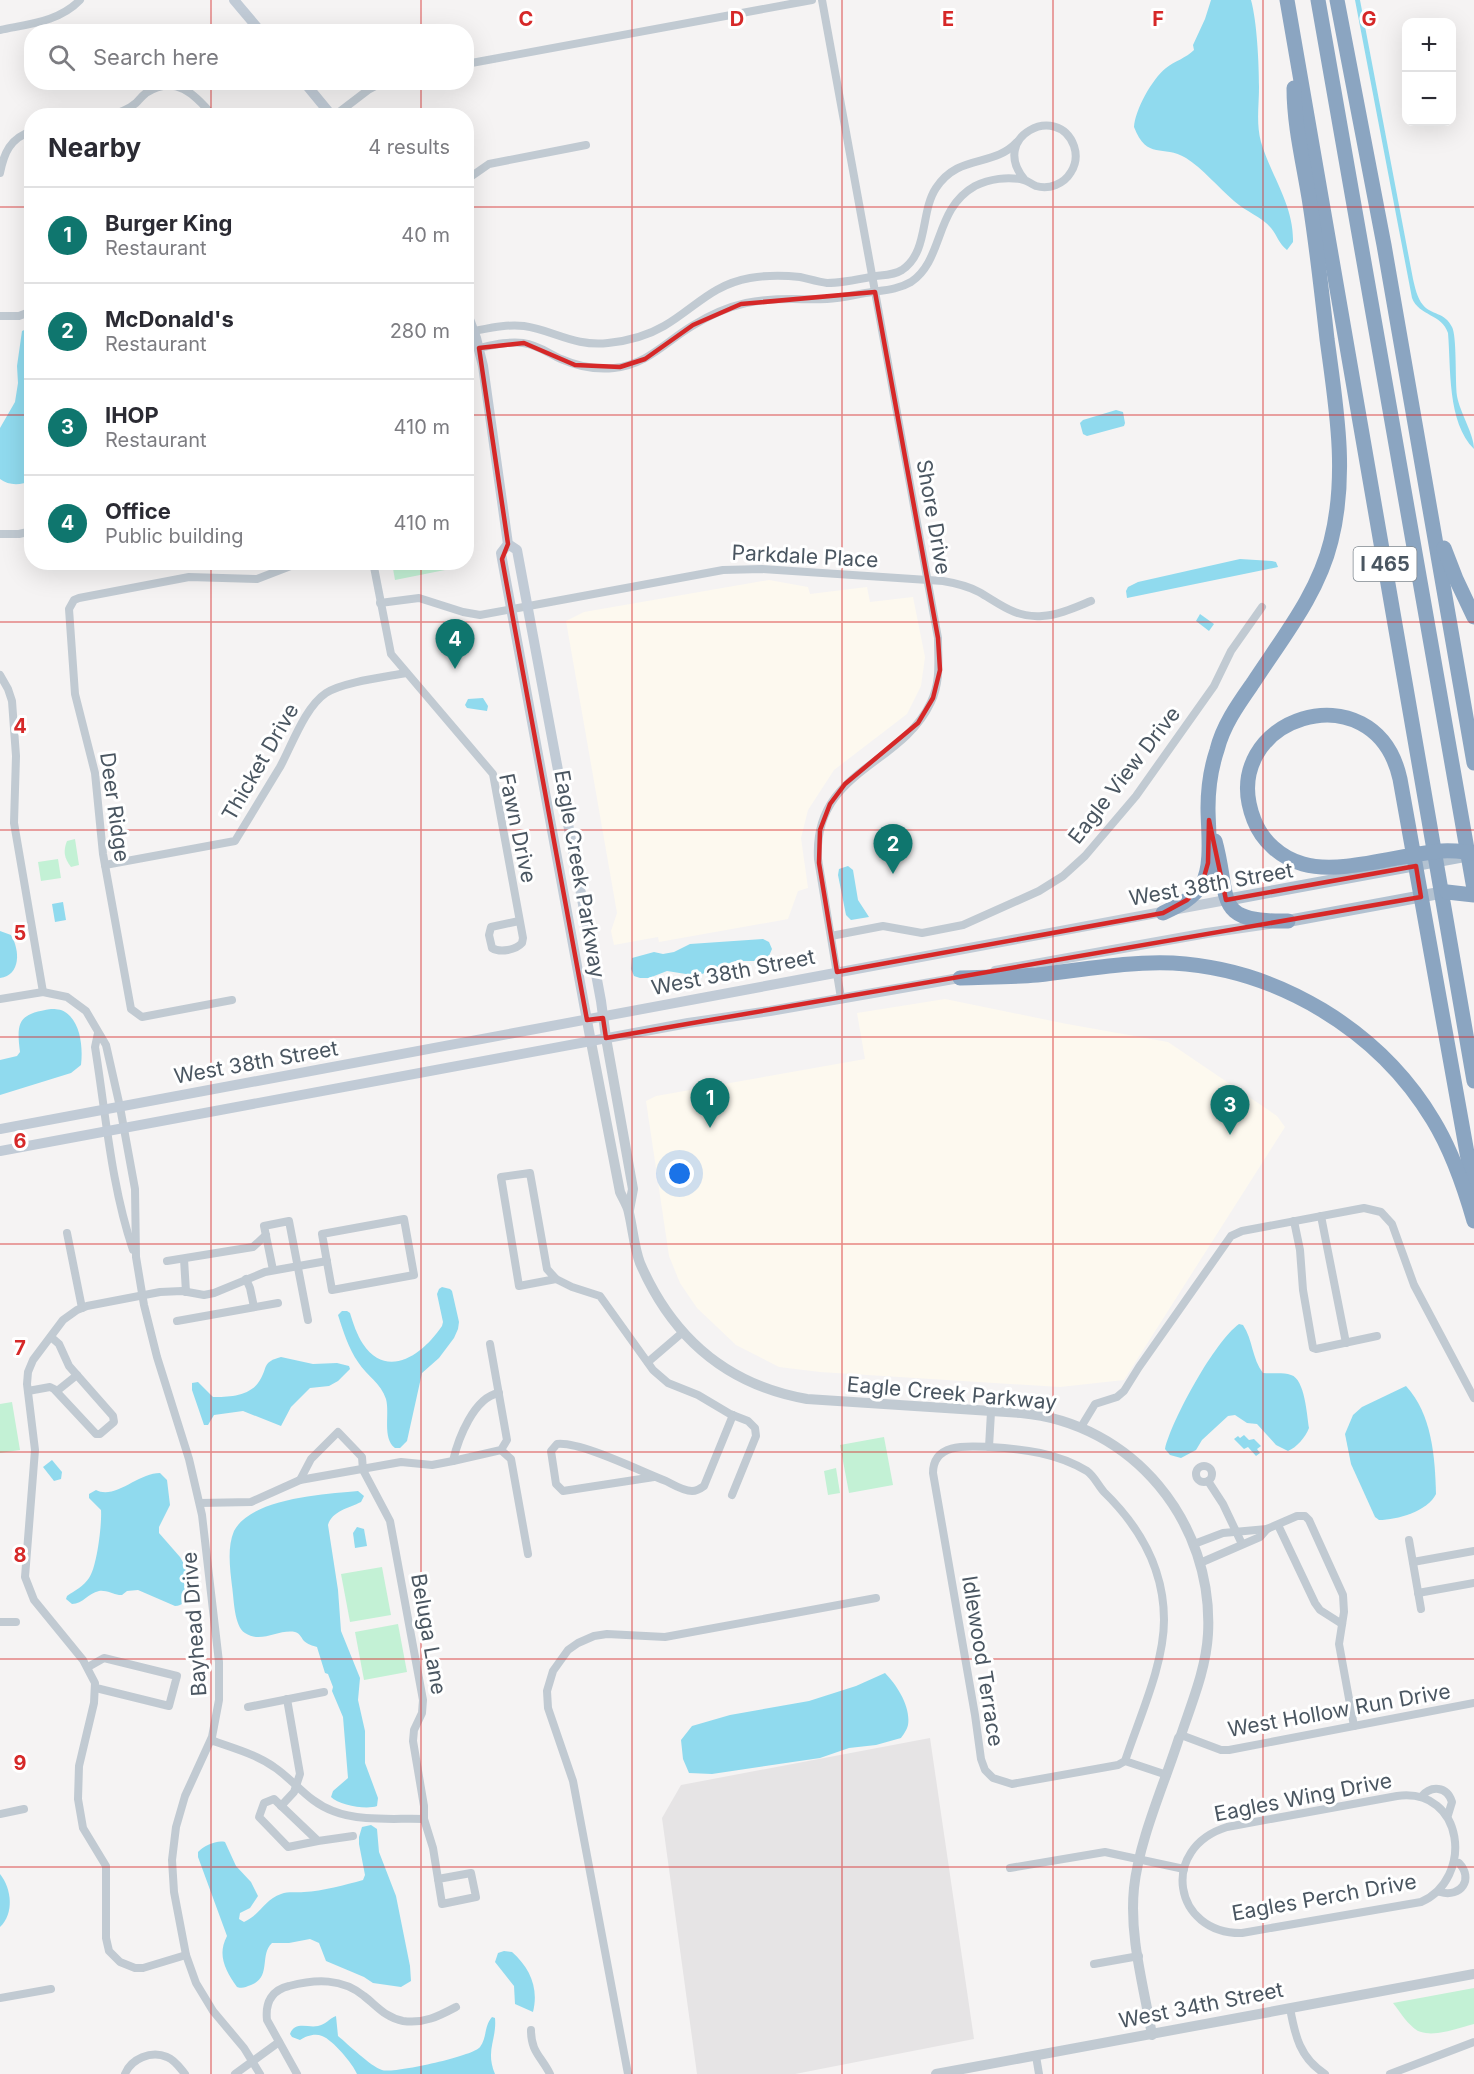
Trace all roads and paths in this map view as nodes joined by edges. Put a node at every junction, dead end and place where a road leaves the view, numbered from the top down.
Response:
1 (80, 0) edge
2 (234, 0) edge
3 (812, 0) edge
4 (822, 0) edge
5 (1287, 0) edge
6 (1318, 0) edge
7 (1337, 0) edge
8 (26, 24) edge
9 (254, 24) edge
10 (24, 25) edge
11 (0, 30) edge
12 (1294, 47) junction
13 (474, 63) edge
14 (152, 90) edge
15 (187, 90) edge
16 (311, 90) edge
17 (368, 90) edge
18 (130, 108) edge
19 (206, 108) edge
20 (326, 108) edge
21 (344, 108) edge
22 (24, 134) edge
23 (1018, 140) junction
24 (586, 145) dead end
25 (0, 173) edge
26 (474, 174) edge
27 (1025, 180) junction
28 (872, 277) junction
29 (875, 292) junction
30 (24, 314) edge
31 (0, 316) edge
32 (474, 339) edge
33 (1426, 481) junction
34 (24, 533) edge
35 (0, 534) edge
36 (508, 544) junction
37 (280, 570) edge
38 (374, 570) edge
39 (927, 581) junction
40 (1091, 601) dead end
41 (380, 603) junction
42 (527, 606) junction
43 (1262, 607) dead end
44 (511, 609) junction
45 (1474, 617) edge
46 (406, 673) junction
47 (1, 680) edge
48 (1474, 763) edge
49 (1209, 820) junction
50 (1474, 853) edge
51 (1403, 863) junction
52 (105, 865) junction
53 (1474, 885) edge
54 (1474, 889) edge
55 (1447, 892) junction
56 (1474, 895) edge
57 (1226, 900) junction
58 (1163, 913) junction
59 (519, 921) junction
60 (1288, 921) junction
61 (831, 936) junction
62 (837, 972) junction
63 (960, 978) junction
64 (44, 992) junction
65 (841, 998) junction
66 (0, 999) edge
67 (232, 1000) dead end
68 (603, 1018) junction
69 (587, 1020) junction
70 (98, 1033) junction
71 (606, 1038) junction
72 (591, 1042) junction
73 (1474, 1081) edge
74 (120, 1107) junction
75 (104, 1109) junction
76 (124, 1128) junction
77 (0, 1129) edge
78 (107, 1131) junction
79 (0, 1151) edge
80 (1474, 1192) edge
81 (629, 1210) junction
82 (1321, 1216) junction
83 (1294, 1221) junction
84 (1474, 1221) edge
85 (67, 1233) dead end
86 (266, 1235) junction
87 (136, 1257) junction
88 (184, 1259) junction
89 (327, 1261) junction
90 (167, 1262) dead end
91 (297, 1266) junction
92 (273, 1270) junction
93 (246, 1279) junction
94 (555, 1279) junction
95 (186, 1292) junction
96 (142, 1294) junction
97 (278, 1303) dead end
98 (254, 1307) junction
99 (82, 1308) junction
100 (308, 1320) dead end
101 (177, 1321) dead end
102 (683, 1332) junction
103 (51, 1336) junction
104 (1377, 1336) dead end
105 (1347, 1343) junction
106 (490, 1344) dead end
107 (648, 1362) junction
108 (77, 1375) junction
109 (28, 1391) junction
110 (57, 1391) junction
111 (499, 1393) junction
112 (1474, 1398) edge
113 (991, 1412) junction
114 (733, 1415) junction
115 (1081, 1427) junction
116 (989, 1447) junction
117 (501, 1450) junction
118 (453, 1461) junction
119 (363, 1470) junction
120 (654, 1477) junction
121 (300, 1480) junction
122 (1208, 1481) dead end
123 (732, 1495) dead end
124 (200, 1503) junction
125 (1278, 1525) junction
126 (1267, 1529) junction
127 (1235, 1531) junction
128 (1409, 1540) dead end
129 (1194, 1544) junction
130 (1242, 1544) junction
131 (1474, 1551) edge
132 (528, 1554) dead end
133 (1413, 1562) junction
134 (1200, 1563) junction
135 (1474, 1583) edge
136 (1418, 1593) junction
137 (876, 1598) dead end
138 (1421, 1610) dead end
139 (0, 1622) edge
140 (16, 1622) dead end
141 (1342, 1624) junction
142 (88, 1667) junction
143 (96, 1688) junction
144 (324, 1692) dead end
145 (287, 1699) junction
146 (1474, 1703) edge
147 (248, 1707) dead end
148 (1354, 1726) junction
149 (1180, 1737) junction
150 (211, 1740) junction
151 (1125, 1761) junction
152 (1167, 1775) junction
153 (296, 1786) junction
154 (1421, 1797) junction
155 (281, 1806) junction
156 (24, 1809) dead end
157 (0, 1814) edge
158 (1448, 1815) junction
159 (424, 1819) junction
160 (353, 1836) dead end
161 (1460, 1840) joint
162 (318, 1842) junction
163 (1140, 1858) junction
164 (1459, 1863) junction
165 (1010, 1868) dead end
166 (1184, 1869) junction
167 (438, 1879) junction
168 (1440, 1892) junction
169 (186, 1955) junction
170 (1139, 1956) junction
171 (1094, 1964) dead end
172 (1474, 1974) edge
173 (51, 1989) dead end
174 (0, 1998) edge
175 (456, 2007) dead end
176 (1290, 2008) junction
177 (531, 2030) dead end
178 (1152, 2035) junction
179 (279, 2042) junction
180 (1474, 2042) edge
181 (1036, 2056) junction
182 (253, 2061) junction
183 (1412, 2070) edge
184 (1322, 2073) edge
185 (125, 2074) edge
186 (185, 2074) edge
187 (235, 2074) edge
188 (260, 2074) edge
189 (297, 2074) edge
190 (550, 2074) edge
191 (628, 2074) edge
192 (936, 2074) edge
193 (1039, 2074) edge
194 (1390, 2074) edge

1 - 8 street
2 - 9 main road
3 - 13 street
4 - 28 street, Shore Drive
5 - 12 highway, I 465
6 - 54 highway, I 465
7 - 33 highway
10 - 11 street
12 - 49 highway
12 - 73 highway, I 465
14 - 18 street
15 - 19 street
16 - 20 main road
17 - 21 street
22 - 25 street
23 - 27 street
23 - 27 street
23 - 28 street
24 - 26 street
27 - 29 street
28 - 29 street, Shore Drive
28 - 32 street
29 - 32 street
29 - 39 street, Shore Drive
30 - 31 street
32 - 36 main road, Eagle Creek Parkway
33 - 45 highway
33 - 48 highway
34 - 35 street
36 - 42 main road, Eagle Creek Parkway
36 - 44 main road, Eagle Creek Parkway
37 - 52 street, Deer Ridge
38 - 41 street, Fawn Drive
39 - 40 street, Parkdale Place
39 - 42 street, Parkdale Place
39 - 61 street, Shore Drive
41 - 44 street, Parkdale Place
41 - 46 street, Fawn Drive
42 - 44 street, Parkdale Place
42 - 68 main road, Eagle Creek Parkway
43 - 61 street, Eagle View Drive
44 - 69 main road, Eagle Creek Parkway
46 - 52 street, Thicket Drive
46 - 59 street, Fawn Drive
47 - 64 street
49 - 57 highway
49 - 58 highway
50 - 51 highway
51 - 57 main road, West 38th Street
51 - 80 highway
52 - 67 street, Deer Ridge
53 - 55 main road, West 38th Street
55 - 56 highway
55 - 60 main road, West 38th Street
57 - 58 main road, West 38th Street
57 - 60 highway
58 - 62 main road, West 38th Street
59 - 59 street, Fawn Drive
60 - 63 main road, West 38th Street
61 - 62 street, Shore Drive
62 - 65 street, Shore Drive
62 - 68 main road, West 38th Street
63 - 65 main road, West 38th Street
63 - 84 highway
64 - 66 street
64 - 70 street, Bayhead Drive
65 - 71 main road, West 38th Street
68 - 69 main road, West 38th Street
68 - 71 main road, Eagle Creek Parkway
69 - 72 main road, Eagle Creek Parkway
69 - 74 main road, West 38th Street
70 - 74 street, Bayhead Drive
70 - 75 street, Bayhead Drive
71 - 72 main road, West 38th Street
71 - 81 street, Eagle Creek Parkway
72 - 76 main road, West 38th Street
72 - 81 street, Eagle Creek Parkway
74 - 75 main road, West 38th Street
74 - 76 street, Bayhead Drive
75 - 77 main road, West 38th Street
75 - 78 street, Bayhead Drive
76 - 78 main road, West 38th Street
76 - 87 street, Bayhead Drive
78 - 79 main road, West 38th Street
78 - 87 street, Bayhead Drive
81 - 102 street, Eagle Creek Parkway
82 - 83 street
82 - 105 street
82 - 112 street
83 - 105 street
83 - 115 street
85 - 99 street
86 - 88 street
86 - 91 street
86 - 92 street
87 - 96 street, Bayhead Drive
88 - 90 street
88 - 95 street
89 - 89 street
89 - 91 street
91 - 92 street
91 - 100 street
92 - 93 street
93 - 95 street
93 - 98 street
94 - 94 street
94 - 107 street
95 - 96 street
96 - 99 street
96 - 124 street, Bayhead Drive
97 - 98 street
98 - 101 street
99 - 103 street
102 - 107 street
102 - 113 street, Eagle Creek Parkway
103 - 108 street
103 - 109 street
104 - 105 street
106 - 111 street
107 - 114 street
108 - 110 street
108 - 110 street
109 - 110 street
109 - 142 street
111 - 117 street
111 - 118 street
113 - 115 street, Eagle Creek Parkway
113 - 116 street
114 - 120 street
114 - 123 street
115 - 129 street, Eagle Creek Parkway
116 - 151 street, Idlewood Terrace
116 - 151 street, Idlewood Terrace
117 - 118 street
117 - 132 street
118 - 119 street
119 - 121 street
119 - 121 street, Beluga Lane
119 - 159 street, Beluga Lane
120 - 120 street
121 - 124 street
122 - 127 street
124 - 150 street, Bayhead Drive
125 - 126 street
125 - 141 street
125 - 141 street
126 - 127 street
126 - 130 street
127 - 129 street
127 - 130 street
128 - 133 street
129 - 134 street, Eagle Creek Parkway
130 - 134 street
131 - 133 street
133 - 136 street
134 - 149 street, Eagle Creek Parkway
135 - 136 street
136 - 138 street
137 - 191 street
139 - 140 street
141 - 148 street
142 - 143 street
142 - 143 street
143 - 169 street
144 - 145 street
145 - 147 street
145 - 153 street
146 - 148 street, West Hollow Run Drive
148 - 149 street, West Hollow Run Drive
149 - 152 street, Eagle Creek Parkway
150 - 153 street
150 - 169 street, Bayhead Drive
151 - 152 street
152 - 163 street, Eagle Creek Parkway
153 - 155 street
153 - 159 street
154 - 158 street, Eagles Wing Drive
154 - 158 street, Eagles Wing Drive
154 - 166 street, Eagles Wing Drive
155 - 162 street
155 - 162 street
156 - 157 street
158 - 161 street, Eagles Wing Drive
159 - 167 street, Beluga Lane
160 - 162 street
161 - 164 street, Eagles Perch Drive
163 - 165 street
163 - 166 street
163 - 170 street, Eagle Creek Parkway
164 - 168 street, Eagles Perch Drive
164 - 168 street, Eagles Perch Drive
166 - 168 street, Eagles Perch Drive
167 - 167 street, Beluga Lane
169 - 182 street, Bayhead Drive
170 - 171 street
170 - 178 street, Eagle Creek Parkway
172 - 176 street, West 34th Street
173 - 174 street
175 - 179 street
176 - 178 street, West 34th Street
176 - 184 street
177 - 190 street
178 - 181 street, West 34th Street
179 - 182 street
179 - 189 street
180 - 183 street
181 - 192 street, West 34th Street
181 - 193 street
182 - 187 street
182 - 188 street, Bayhead Drive
183 - 194 street
185 - 186 street

